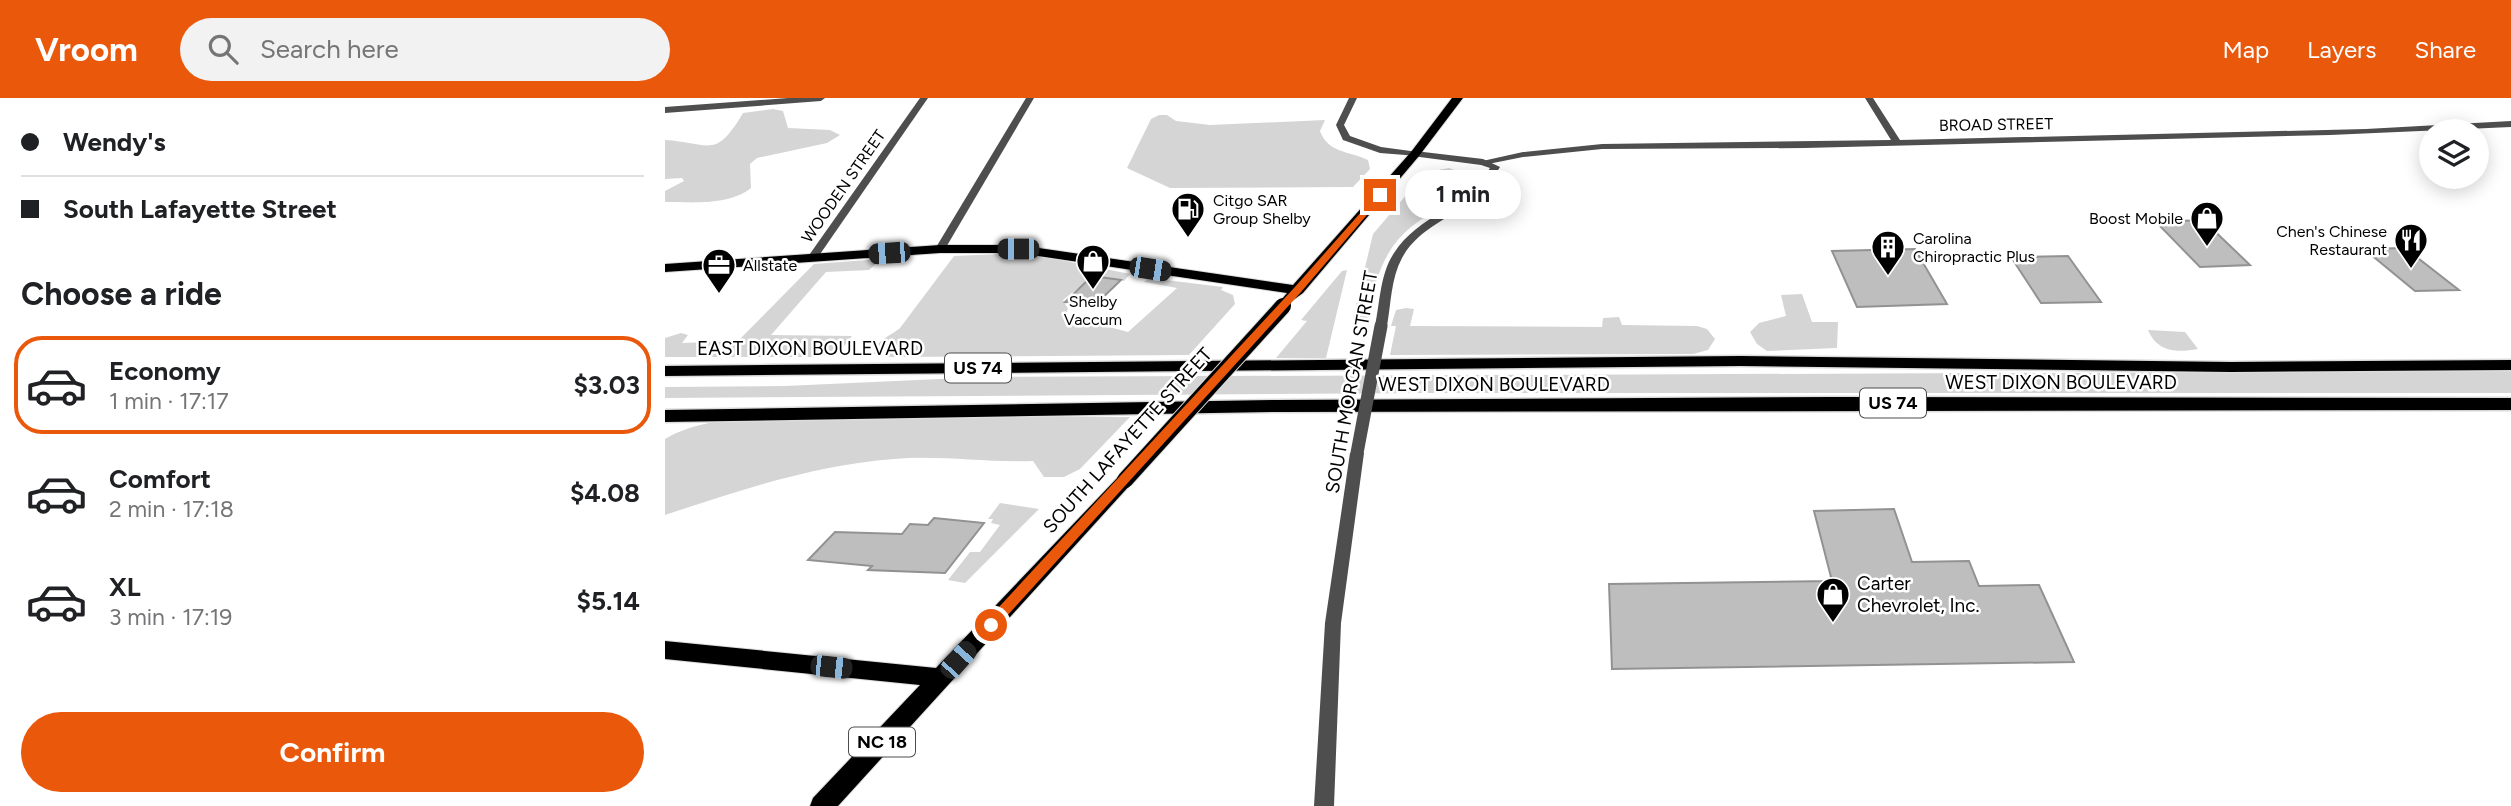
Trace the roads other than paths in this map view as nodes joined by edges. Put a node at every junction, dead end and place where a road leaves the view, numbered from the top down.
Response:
1 (821, 98) edge
2 (924, 98) edge
3 (1030, 98) edge
4 (1353, 98) edge
5 (1458, 98) edge
6 (1869, 98) edge
7 (670, 109) edge
8 (665, 115) edge
9 (2511, 124) edge
10 (1898, 142) junction
11 (1415, 154) junction
12 (1483, 162) junction
13 (940, 249) junction
14 (812, 258) junction
15 (665, 268) edge
16 (1298, 290) junction
17 (1291, 365) joint
18 (2511, 365) edge
19 (665, 371) edge
20 (2511, 404) edge
21 (665, 416) edge
22 (687, 416) junction
23 (665, 428) edge
24 (665, 650) edge
25 (942, 678) junction
26 (822, 806) edge
27 (1324, 806) edge

1 - 7 street
2 - 14 street, WOODEN STREET
3 - 13 street
4 - 11 street
5 - 11 main road, SOUTH LAFAYETTE STREET / NC 18
6 - 10 street
7 - 8 street
9 - 10 street, BROAD STREET
10 - 12 street, BROAD STREET
11 - 12 street
11 - 16 main road, SOUTH LAFAYETTE STREET / NC 18
12 - 27 street, SOUTH MORGAN STREET, bridge
13 - 14 main road
13 - 16 main road
14 - 15 main road
16 - 25 main road, SOUTH LAFAYETTE STREET / NC 18, bridge
17 - 18 highway, WEST DIXON BOULEVARD / US 74
17 - 19 highway, EAST DIXON BOULEVARD / US 74
20 - 22 highway, WEST DIXON BOULEVARD / US 74
21 - 22 highway, US 74
22 - 23 highway
24 - 25 main road
25 - 26 main road, SOUTH LAFAYETTE STREET / NC 18

